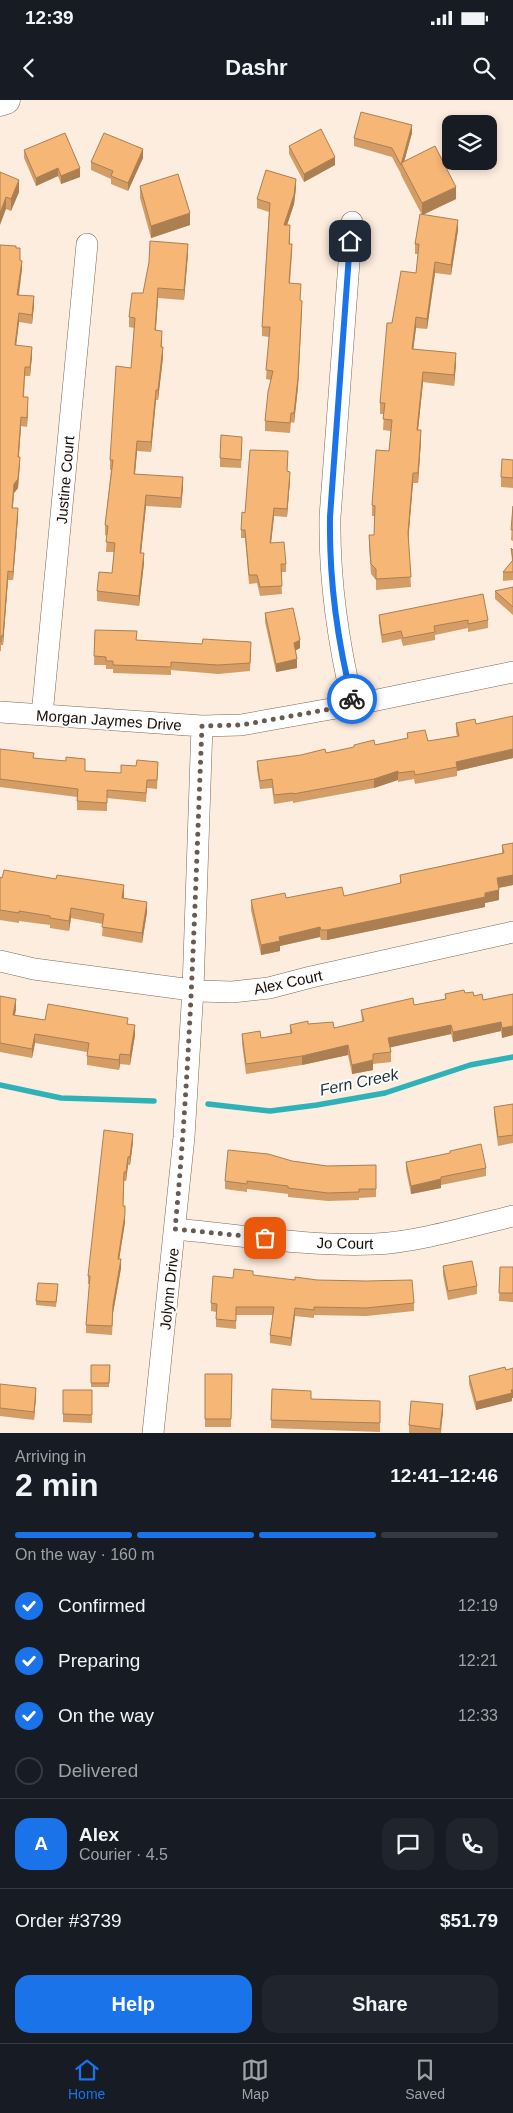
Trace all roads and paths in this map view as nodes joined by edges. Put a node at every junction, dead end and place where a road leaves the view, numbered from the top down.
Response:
1 (6, 100) edge
2 (0, 102) edge
3 (352, 222) dead end
4 (87, 244) dead end
5 (513, 672) edge
6 (353, 705) junction
7 (0, 712) edge
8 (42, 716) junction
9 (202, 726) junction
10 (513, 932) edge
11 (0, 961) edge
12 (193, 989) junction
13 (513, 1216) edge
14 (175, 1229) junction
15 (153, 1433) edge

1 - 2 main road
3 - 6 street
4 - 8 street, Justine Court
5 - 6 street, Morgan Jaymes Drive
6 - 9 street, Morgan Jaymes Drive
7 - 8 street, Morgan Jaymes Drive
8 - 9 street, Morgan Jaymes Drive
9 - 12 street, Jolynn Drive
10 - 12 street, Alex Court
11 - 12 street, Alex Court
12 - 14 street, Jolynn Drive
13 - 14 street, Jo Court
14 - 15 street, Jolynn Drive

